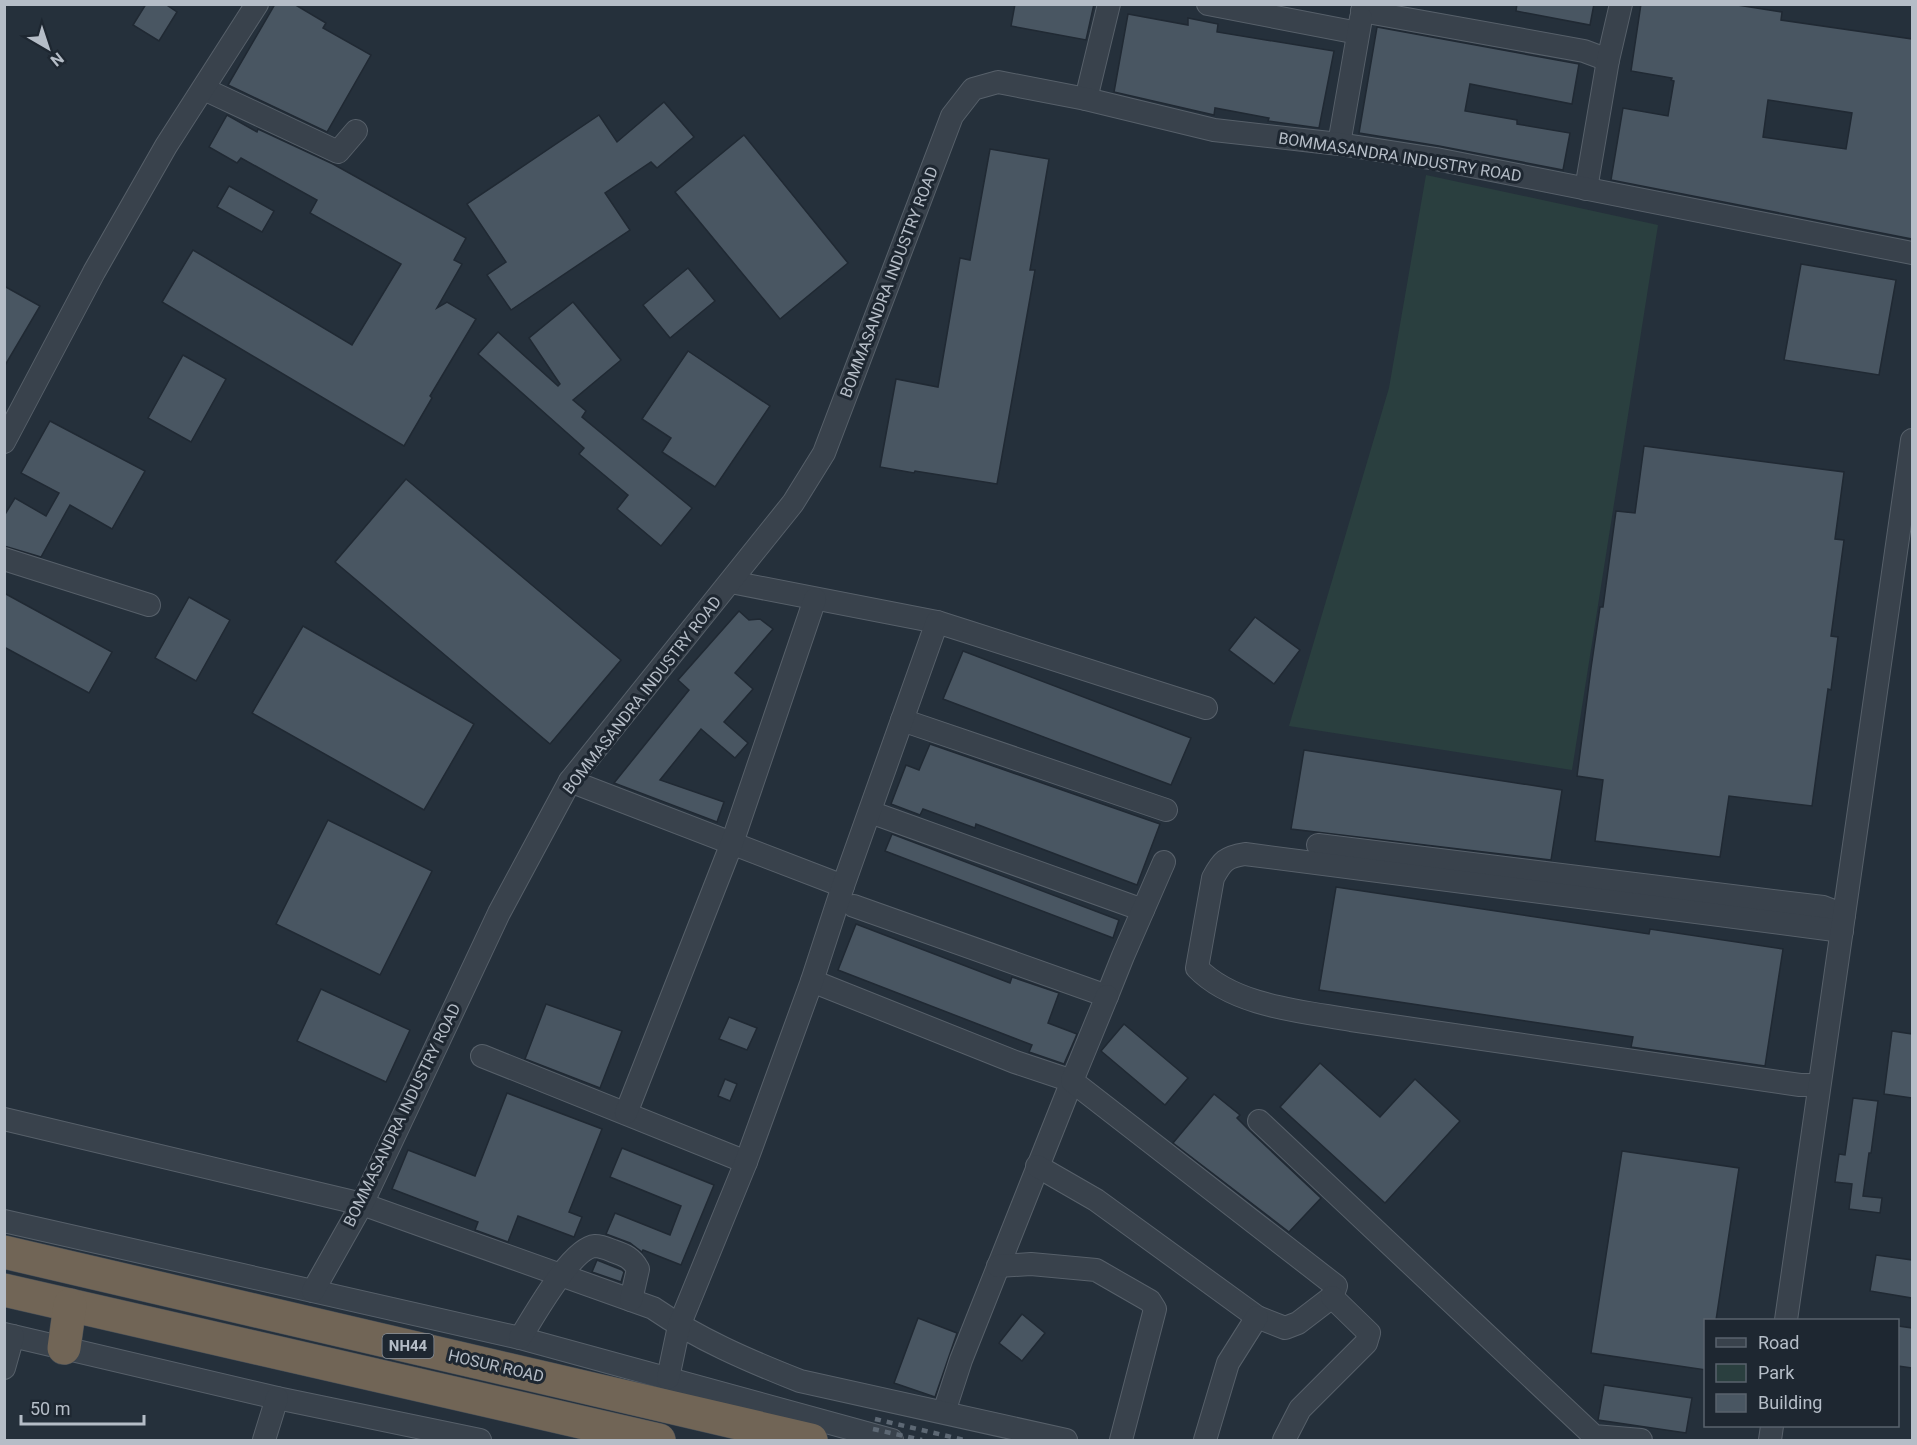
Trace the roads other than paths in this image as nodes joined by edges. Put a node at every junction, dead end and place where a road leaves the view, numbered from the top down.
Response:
1 (257, 4) edge
2 (1109, 4) edge
3 (1208, 4) edge
4 (1620, 4) edge
5 (1361, 16) edge
6 (1608, 60) junction
7 (204, 89) junction
8 (1086, 99) junction
9 (356, 131) dead end
10 (1339, 144) junction
11 (1586, 189) junction
12 (1912, 253) edge
13 (1912, 440) edge
14 (4, 442) edge
15 (4, 559) edge
16 (731, 582) junction
17 (815, 598) junction
18 (149, 605) dead end
19 (937, 622) junction
20 (1206, 708) dead end
21 (902, 720) junction
22 (570, 781) junction
23 (1166, 810) dead end
24 (870, 812) junction
25 (732, 843) junction
26 (1318, 845) dead end
27 (1164, 862) dead end
28 (849, 896) junction
29 (1143, 910) junction
30 (1843, 923) junction
31 (812, 981) junction
32 (1107, 996) junction
33 (482, 1056) dead end
34 (1072, 1081) junction
35 (1819, 1085) junction
36 (626, 1113) junction
37 (4, 1119) edge
38 (1259, 1121) dead end
39 (746, 1162) junction
40 (1038, 1166) junction
41 (362, 1204) junction
42 (4, 1221) edge
43 (4, 1252) edge
44 (998, 1266) junction
45 (560, 1276) junction
46 (4, 1290) edge
47 (313, 1291) junction
48 (1332, 1297) junction
49 (631, 1300) junction
50 (70, 1305) junction
51 (1257, 1317) junction
52 (1786, 1319) edge
53 (679, 1326) junction
54 (9, 1335) edge
55 (520, 1338) junction
56 (76, 1350) junction
57 (4, 1368) edge
58 (668, 1378) junction
59 (800, 1381) junction
60 (277, 1398) junction
61 (790, 1412) junction
62 (944, 1412) junction
63 (264, 1440) edge
64 (480, 1440) edge
65 (659, 1440) edge
66 (811, 1440) edge
67 (892, 1440) edge
68 (1066, 1440) edge
69 (1121, 1440) edge
70 (1205, 1440) edge
71 (1284, 1440) edge
72 (1641, 1440) edge

1 - 7 street
2 - 8 street
3 - 5 street
4 - 6 street
5 - 6 street
5 - 10 street
6 - 11 street
7 - 9 street
7 - 14 street
8 - 10 street, BOMMASANDRA INDUSTRY ROAD
8 - 16 street, BOMMASANDRA INDUSTRY ROAD
10 - 11 street, BOMMASANDRA INDUSTRY ROAD
11 - 12 street, BOMMASANDRA INDUSTRY ROAD
13 - 30 street
15 - 18 street
16 - 17 street
16 - 22 street, BOMMASANDRA INDUSTRY ROAD
17 - 19 street
17 - 25 street
19 - 20 street
19 - 21 street
21 - 23 street
21 - 24 street
22 - 25 street
22 - 41 street, BOMMASANDRA INDUSTRY ROAD
24 - 28 street
24 - 29 street
25 - 28 street
25 - 36 street
26 - 30 street
27 - 29 street
28 - 31 street
28 - 32 street
29 - 32 street
30 - 35 street
30 - 35 street
31 - 34 street
31 - 39 street
32 - 34 street
33 - 36 street
34 - 40 street
34 - 48 street
35 - 52 street
36 - 39 street
37 - 41 street
38 - 72 street
39 - 53 street
40 - 44 street
40 - 51 street
41 - 45 street
41 - 47 street, BOMMASANDRA INDUSTRY ROAD
42 - 47 street
43 - 66 highway, HOSUR ROAD / NH44
44 - 62 street
44 - 69 street
45 - 49 street
45 - 49 street
45 - 55 street
46 - 50 highway, NH44
47 - 55 street
48 - 51 street
48 - 71 street
49 - 53 street
50 - 56 highway
50 - 65 highway, NH44
51 - 70 street
53 - 58 street
53 - 59 street
54 - 56 street
54 - 57 street
55 - 58 street
56 - 60 street
58 - 61 street
59 - 61 street
59 - 62 street
60 - 63 street
60 - 64 street
61 - 67 street
62 - 68 street

